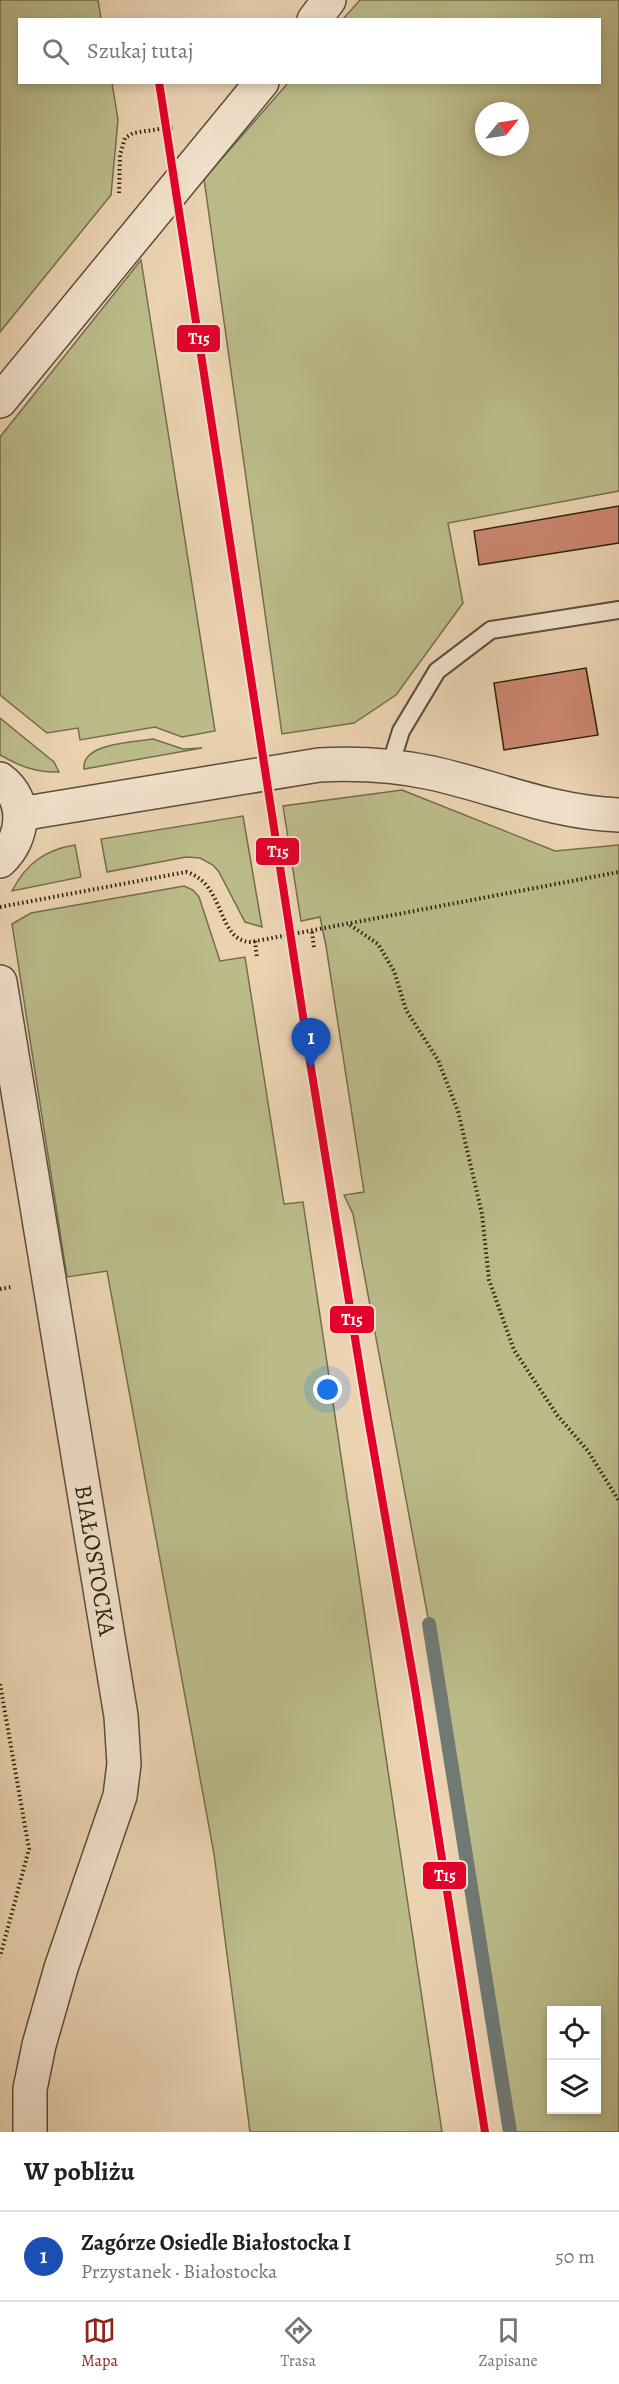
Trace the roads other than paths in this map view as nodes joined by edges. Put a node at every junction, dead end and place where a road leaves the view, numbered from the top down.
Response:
1 (329, 0) edge
2 (316, 18) edge
3 (260, 84) edge
4 (0, 401) edge
5 (619, 610) edge
6 (390, 766) junction
7 (0, 779) edge
8 (20, 814) junction
9 (619, 814) edge
10 (0, 861) edge
11 (0, 982) edge
12 (6, 1046) edge
13 (30, 2132) edge

1 - 2 street
3 - 4 street
5 - 6 lane
6 - 8 street
6 - 9 street
7 - 8 street
8 - 10 street
11 - 12 street, BIAŁOSTOCKA
12 - 13 street, BIAŁOSTOCKA

